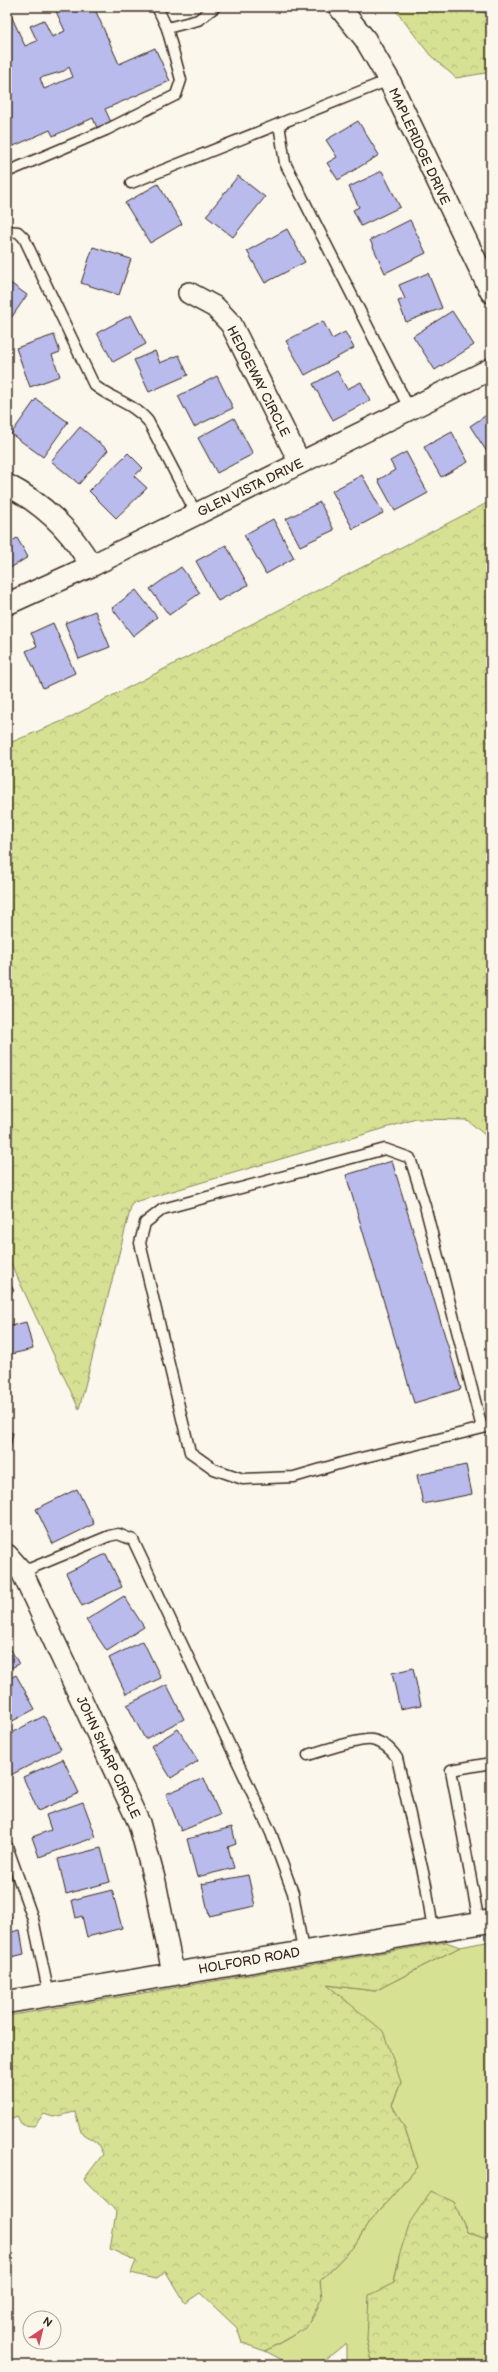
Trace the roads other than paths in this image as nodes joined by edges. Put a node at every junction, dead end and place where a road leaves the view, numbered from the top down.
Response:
1 (157, 7) edge
2 (215, 7) edge
3 (339, 7) edge
4 (167, 28) junction
5 (389, 80) junction
6 (279, 124) junction
7 (7, 172) edge
8 (131, 183) dead end
9 (7, 231) edge
10 (491, 292) edge
11 (189, 293) dead end
12 (491, 368) edge
13 (410, 410) junction
14 (300, 463) junction
15 (7, 485) edge
16 (196, 513) junction
17 (91, 566) junction
18 (7, 604) edge
19 (486, 1427) edge
20 (7, 1555) edge
21 (22, 1572) junction
22 (308, 1754) dead end
23 (491, 1763) edge
24 (7, 1846) edge
25 (485, 1922) edge
26 (433, 1930) junction
27 (303, 1951) junction
28 (173, 1973) junction
29 (49, 1995) junction
30 (7, 2002) edge

1 - 4 lane
2 - 4 lane
3 - 5 street, MAPLERIDGE DRIVE
4 - 7 lane
5 - 6 lane
5 - 10 street, MAPLERIDGE DRIVE
6 - 8 lane
6 - 13 lane
9 - 16 lane
11 - 14 street, HEDGEWAY CIRCLE
12 - 13 street, GLEN VISTA DRIVE
13 - 14 street, GLEN VISTA DRIVE
14 - 16 street, GLEN VISTA DRIVE
15 - 17 street
16 - 17 street, GLEN VISTA DRIVE
17 - 18 street, GLEN VISTA DRIVE
19 - 19 lane
20 - 21 street, JOHN SHARP CIRCLE
21 - 27 lane
21 - 28 street, JOHN SHARP CIRCLE
22 - 26 lane
23 - 25 lane
24 - 29 lane
25 - 26 street, HOLFORD ROAD
26 - 27 street, HOLFORD ROAD
27 - 28 street, HOLFORD ROAD
28 - 29 street, HOLFORD ROAD
29 - 30 street, HOLFORD ROAD

